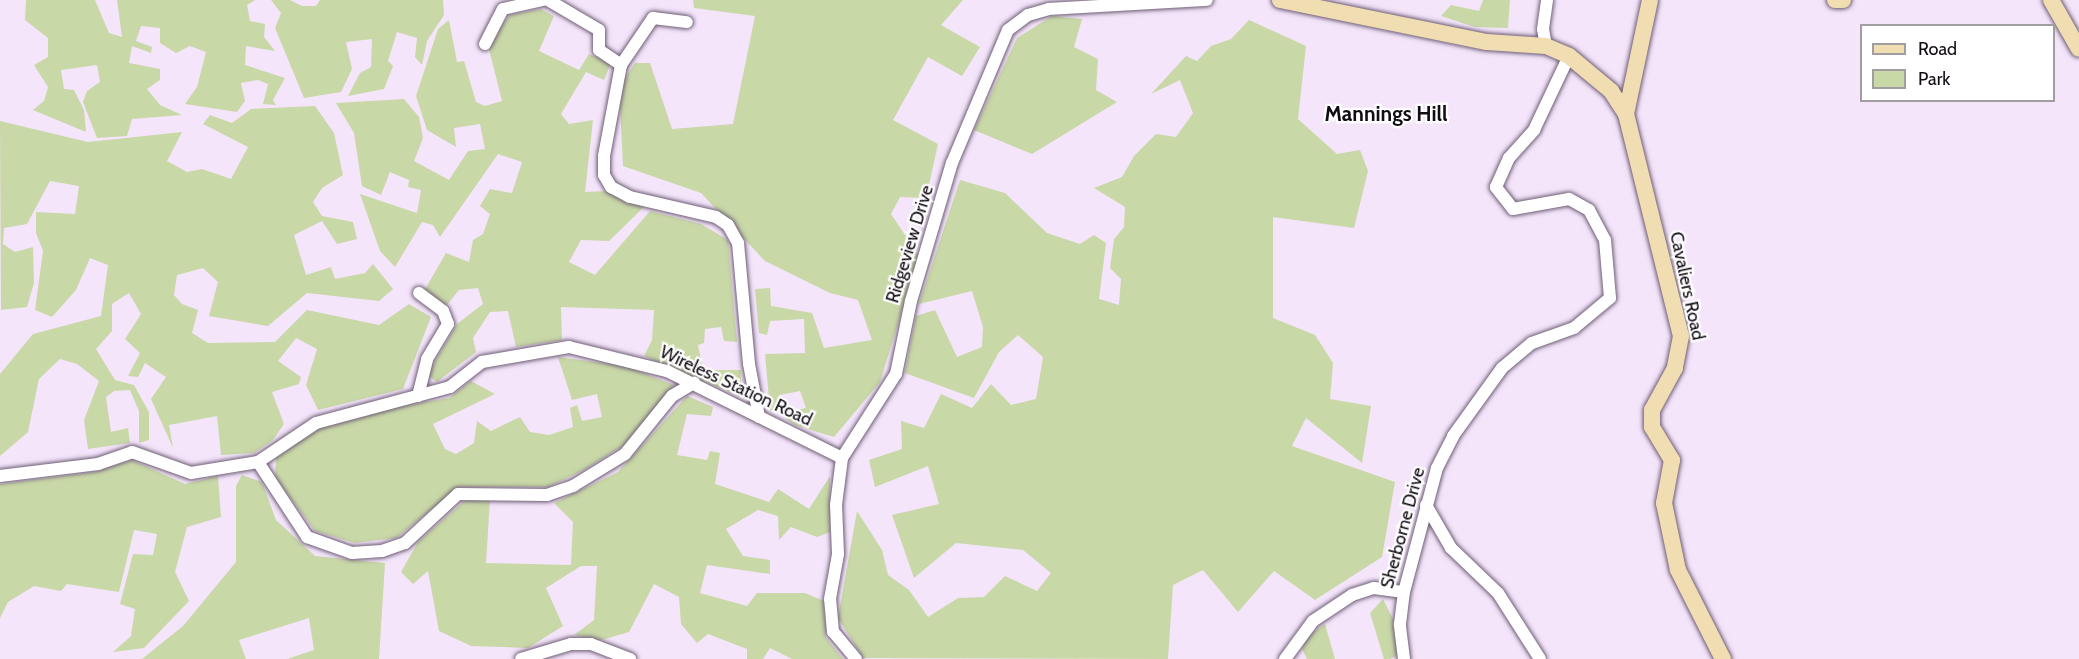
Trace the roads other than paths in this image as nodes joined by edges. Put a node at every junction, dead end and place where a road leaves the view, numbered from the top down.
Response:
1 (543, 0) edge
2 (548, 0) edge
3 (1207, 0) edge
4 (1280, 0) edge
5 (1548, 0) edge
6 (1650, 0) edge
7 (1835, 0) edge
8 (1843, 0) edge
9 (2051, 0) edge
10 (687, 22) dead end
11 (485, 44) dead end
12 (1546, 46) junction
13 (2079, 49) edge
14 (1569, 56) junction
15 (621, 65) junction
16 (1626, 114) junction
17 (419, 293) dead end
18 (694, 383) junction
19 (418, 396) junction
20 (759, 417) junction
21 (842, 458) junction
22 (258, 462) junction
23 (0, 476) edge
24 (1426, 505) junction
25 (1404, 592) junction
26 (521, 659) edge
27 (630, 659) edge
28 (856, 659) edge
29 (1285, 659) edge
30 (1403, 659) edge
31 (1540, 659) edge
32 (1723, 659) edge

1 - 11 street
2 - 15 street
3 - 21 street, Ridgeview Drive
4 - 12 main road
5 - 12 street
6 - 16 main road
7 - 8 main road
9 - 13 main road
10 - 15 street
12 - 14 main road
14 - 16 main road
14 - 24 street, Sherborne Drive
15 - 20 street
16 - 32 main road, Cavaliers Road
17 - 19 street
18 - 19 street, Wireless Station Road
18 - 20 street, Wireless Station Road
18 - 22 street
19 - 22 street, Wireless Station Road
20 - 21 street, Wireless Station Road
21 - 28 street, Ridgeview Drive
22 - 23 street, Wireless Station Road
24 - 25 street, Sherborne Drive
24 - 31 street
25 - 29 street
25 - 30 street, Sherborne Drive
26 - 27 street

